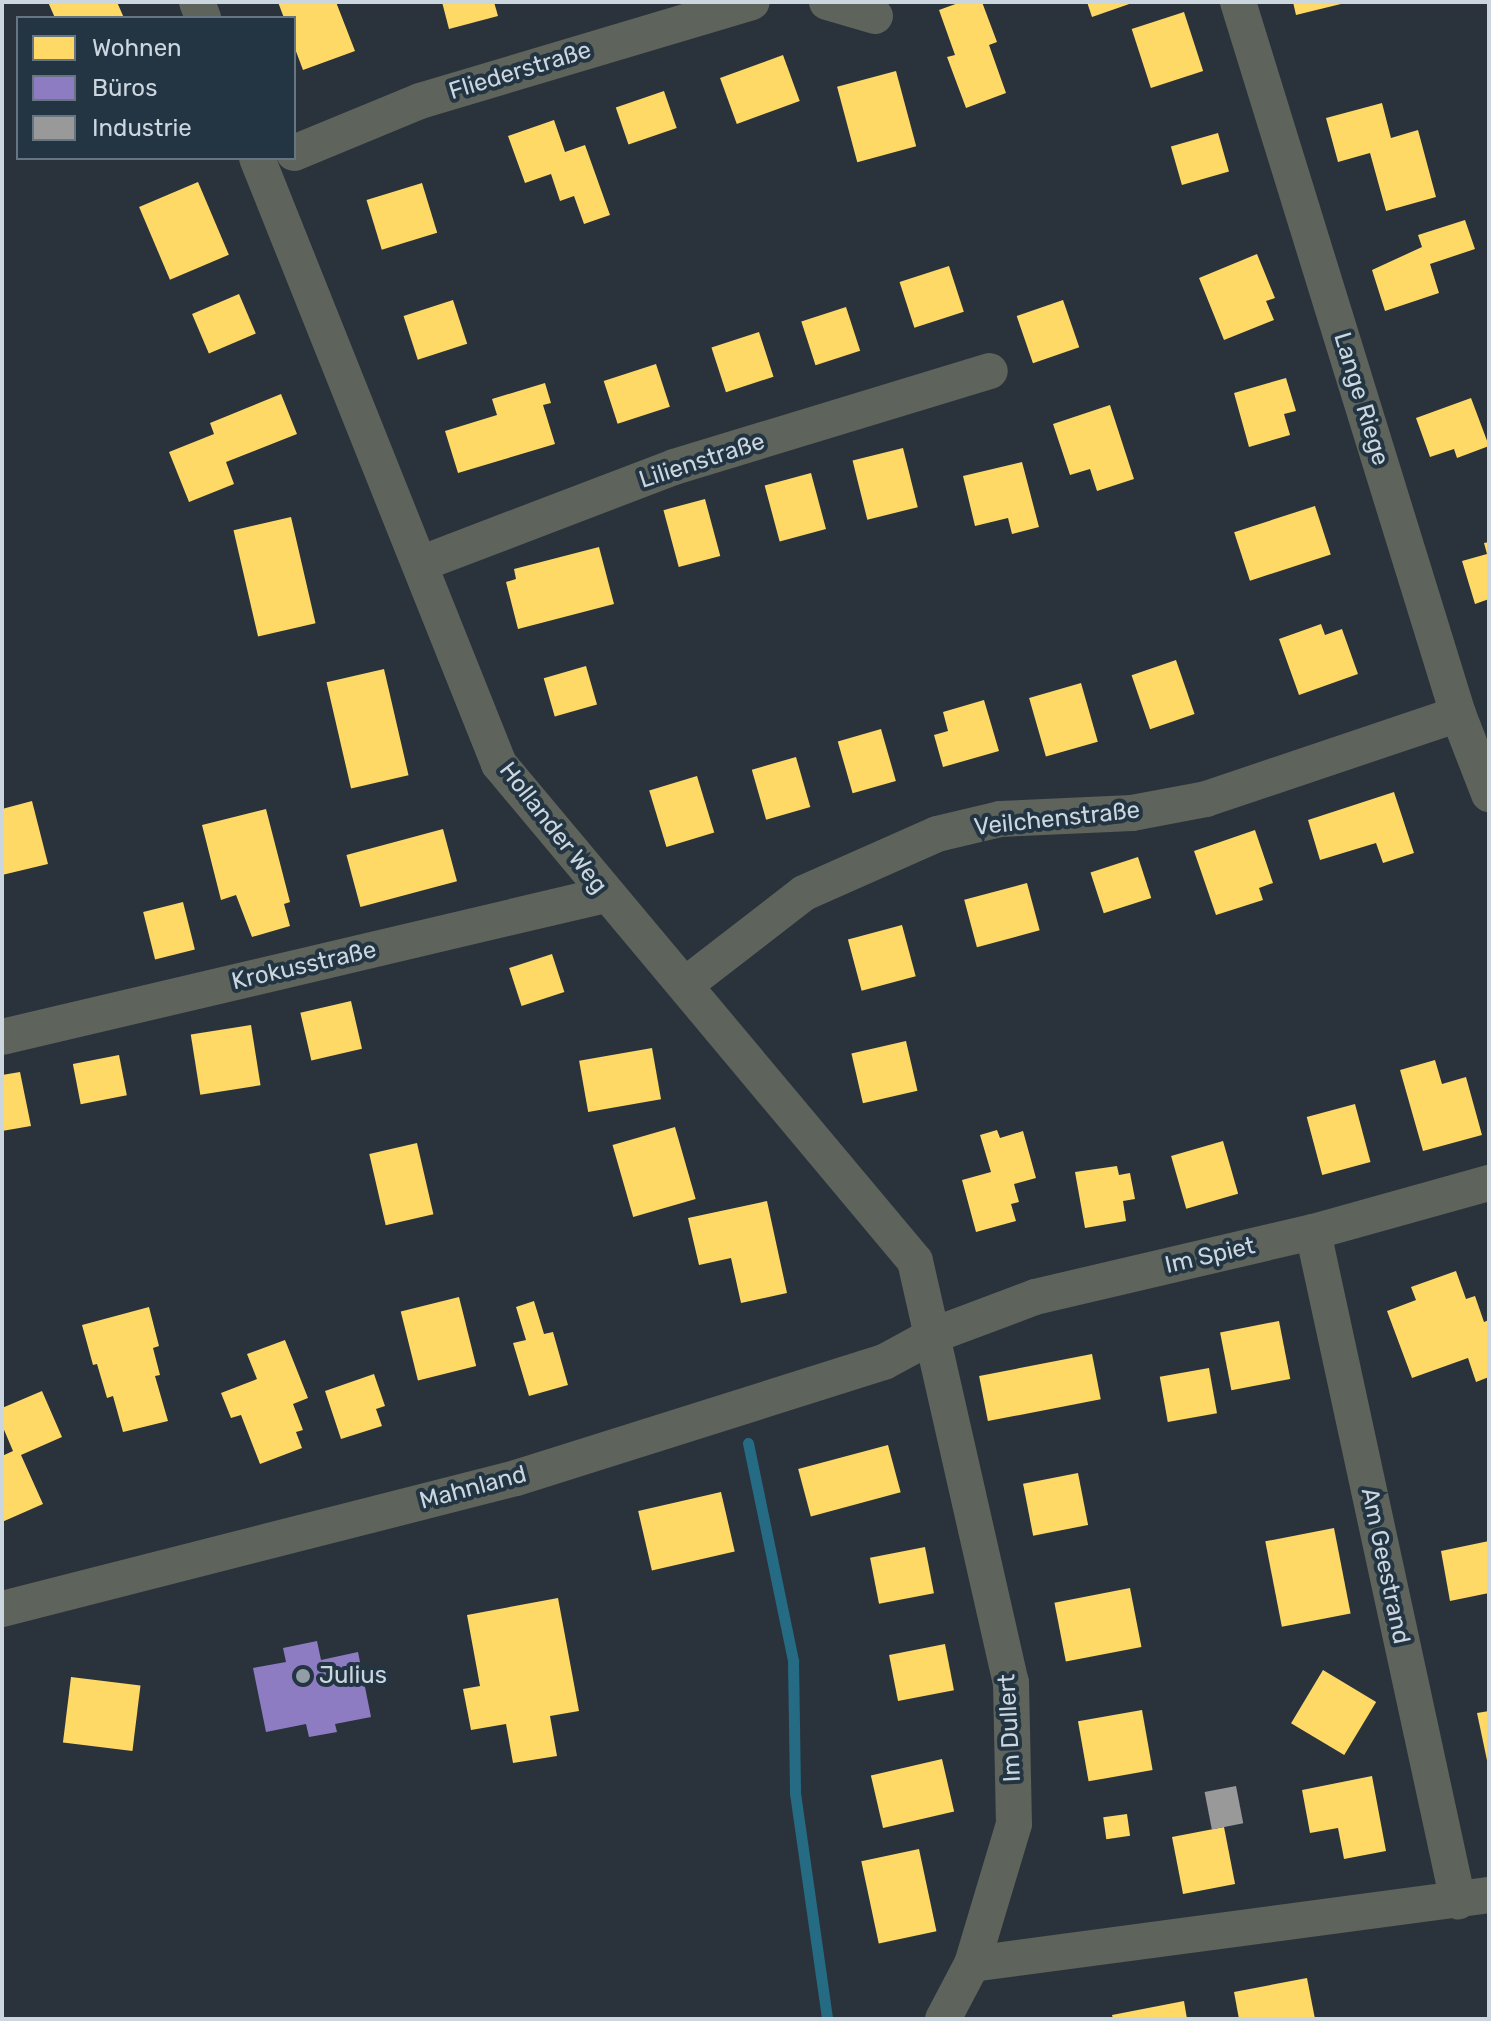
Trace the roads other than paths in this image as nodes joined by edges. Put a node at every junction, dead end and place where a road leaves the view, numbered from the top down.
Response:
1 (752, 2) edge
2 (827, 2) edge
3 (1238, 2) edge
4 (875, 16) dead end
5 (296, 152) edge
6 (266, 161) edge
7 (990, 371) dead end
8 (420, 564) junction
9 (1458, 714) junction
10 (1489, 794) edge
11 (605, 895) junction
12 (685, 985) junction
13 (2, 1037) edge
14 (1489, 1183) edge
15 (1313, 1232) junction
16 (934, 1335) junction
17 (2, 1609) edge
18 (1474, 1898) edge
19 (972, 1964) junction
20 (943, 2019) edge

1 - 5 street, Fliederstraße
2 - 4 street
3 - 9 street, Lange Riege
6 - 8 street, Hollander Weg
7 - 8 street, Lilienstraße
8 - 11 street, Hollander Weg
9 - 10 street, Lange Riege
9 - 12 street, Veilchenstraße
11 - 12 street, Hollander Weg
11 - 13 street, Krokusstraße
12 - 16 street, Hollander Weg
14 - 15 street, Im Spiet
15 - 16 street, Im Spiet
15 - 18 street, Am Geestrand
16 - 17 street, Mahnland
16 - 19 street, Im Dullert
18 - 19 street
19 - 20 street, Im Dullert

